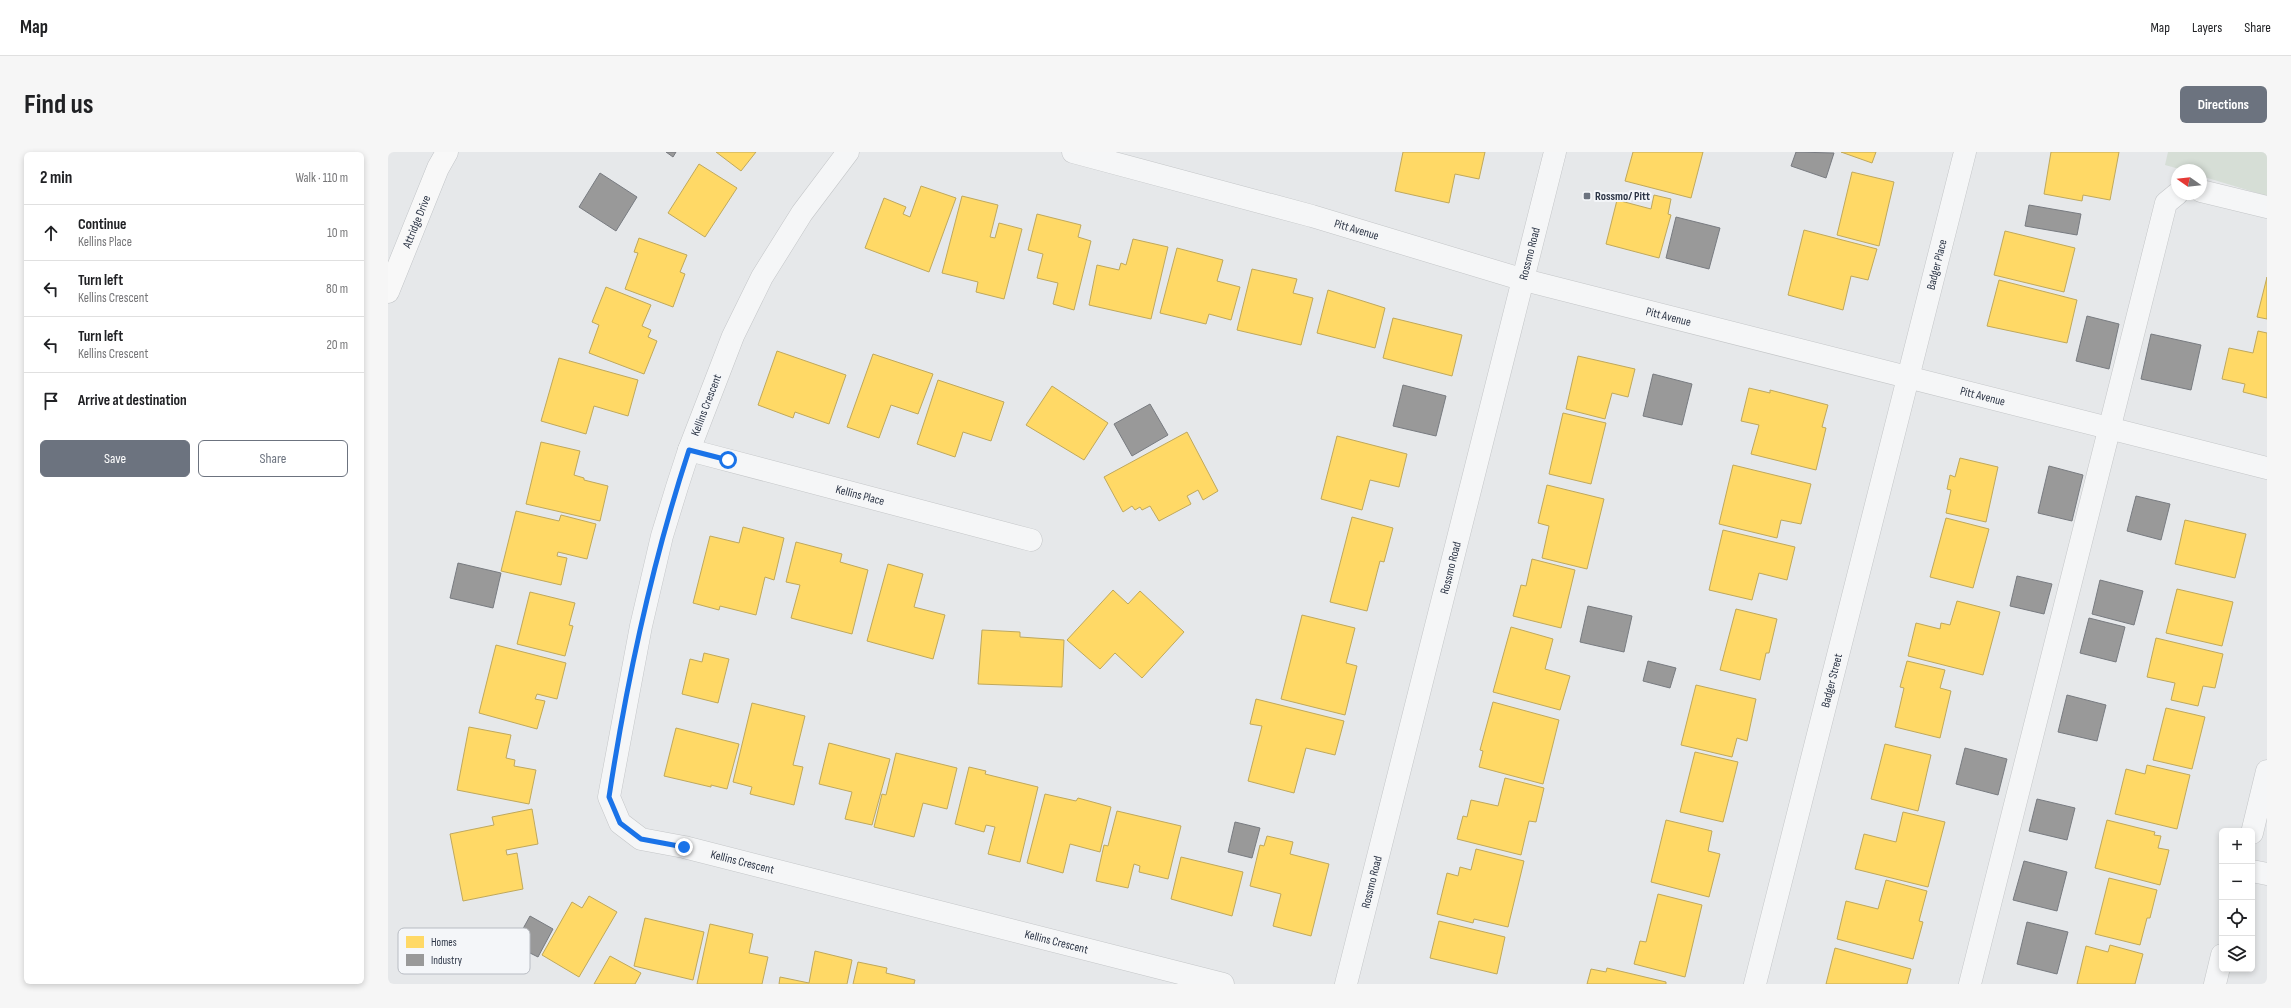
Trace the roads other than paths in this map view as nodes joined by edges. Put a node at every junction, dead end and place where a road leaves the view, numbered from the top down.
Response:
1 (447, 152) edge
2 (848, 152) edge
3 (1073, 152) edge
4 (1555, 152) edge
5 (1965, 152) edge
6 (2207, 192) edge
7 (2171, 199) edge
8 (2267, 207) edge
9 (1524, 280) junction
10 (388, 292) edge
11 (1910, 377) junction
12 (2108, 428) junction
13 (689, 450) junction
14 (2267, 468) edge
15 (1031, 540) dead end
16 (2267, 771) edge
17 (2253, 828) edge
18 (2255, 871) edge
19 (2267, 874) edge
20 (2219, 968) edge
21 (1223, 984) edge
22 (1346, 984) edge
23 (1755, 984) edge
24 (1970, 984) edge
25 (2215, 984) edge

1 - 10 main road, Attridge Drive
2 - 13 street, Kellins Crescent
3 - 9 street, Pitt Avenue
4 - 9 street, Rossmo Road
5 - 11 street, Badger Place
6 - 8 street
7 - 12 street
9 - 11 street, Pitt Avenue
9 - 22 street, Rossmo Road
11 - 12 street, Pitt Avenue
11 - 23 street, Badger Street
12 - 14 street, Pitt Avenue
12 - 24 street
13 - 15 street, Kellins Place
13 - 21 street, Kellins Crescent
16 - 17 street
18 - 19 street
20 - 25 street

